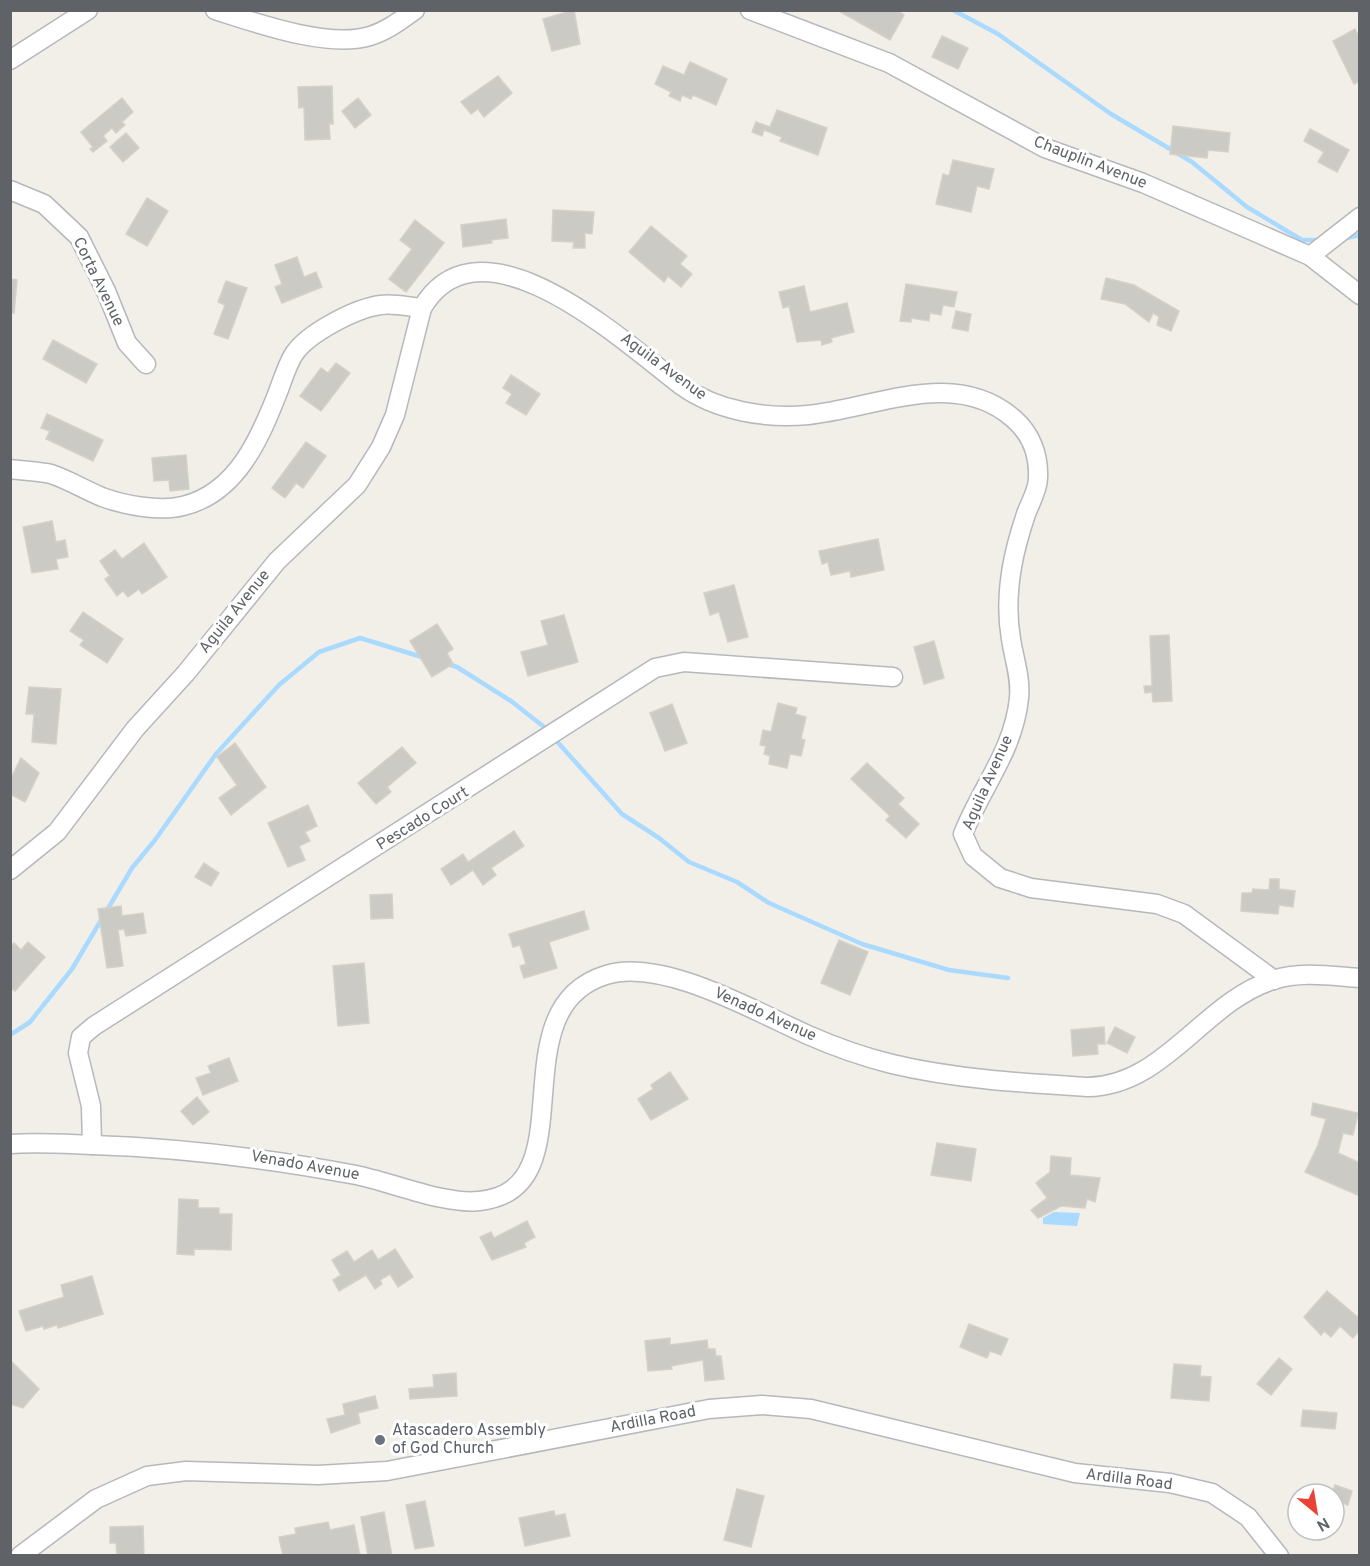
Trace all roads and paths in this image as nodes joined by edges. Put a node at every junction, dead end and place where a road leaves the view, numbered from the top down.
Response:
1 (88, 10) edge
2 (215, 10) edge
3 (415, 10) edge
4 (750, 10) edge
5 (10, 60) edge
6 (10, 190) edge
7 (1359, 217) edge
8 (1310, 256) junction
9 (1359, 295) edge
10 (422, 308) junction
11 (146, 364) dead end
12 (10, 470) edge
13 (893, 677) dead end
14 (10, 870) edge
15 (1359, 978) edge
16 (1274, 980) junction
17 (10, 1144) edge
18 (92, 1145) junction
19 (20, 1556) edge
20 (1279, 1556) edge

1 - 5 street
2 - 3 street
4 - 8 street, Chauplin Avenue
6 - 11 street, Corta Avenue
7 - 8 street
8 - 9 street, Chauplin Avenue
10 - 12 street
10 - 14 street, Aguila Avenue
10 - 16 street, Aguila Avenue
13 - 18 street, Pescado Court
15 - 16 street, Venado Avenue
16 - 18 street, Venado Avenue
17 - 18 street, Venado Avenue
19 - 20 street, Ardilla Road

